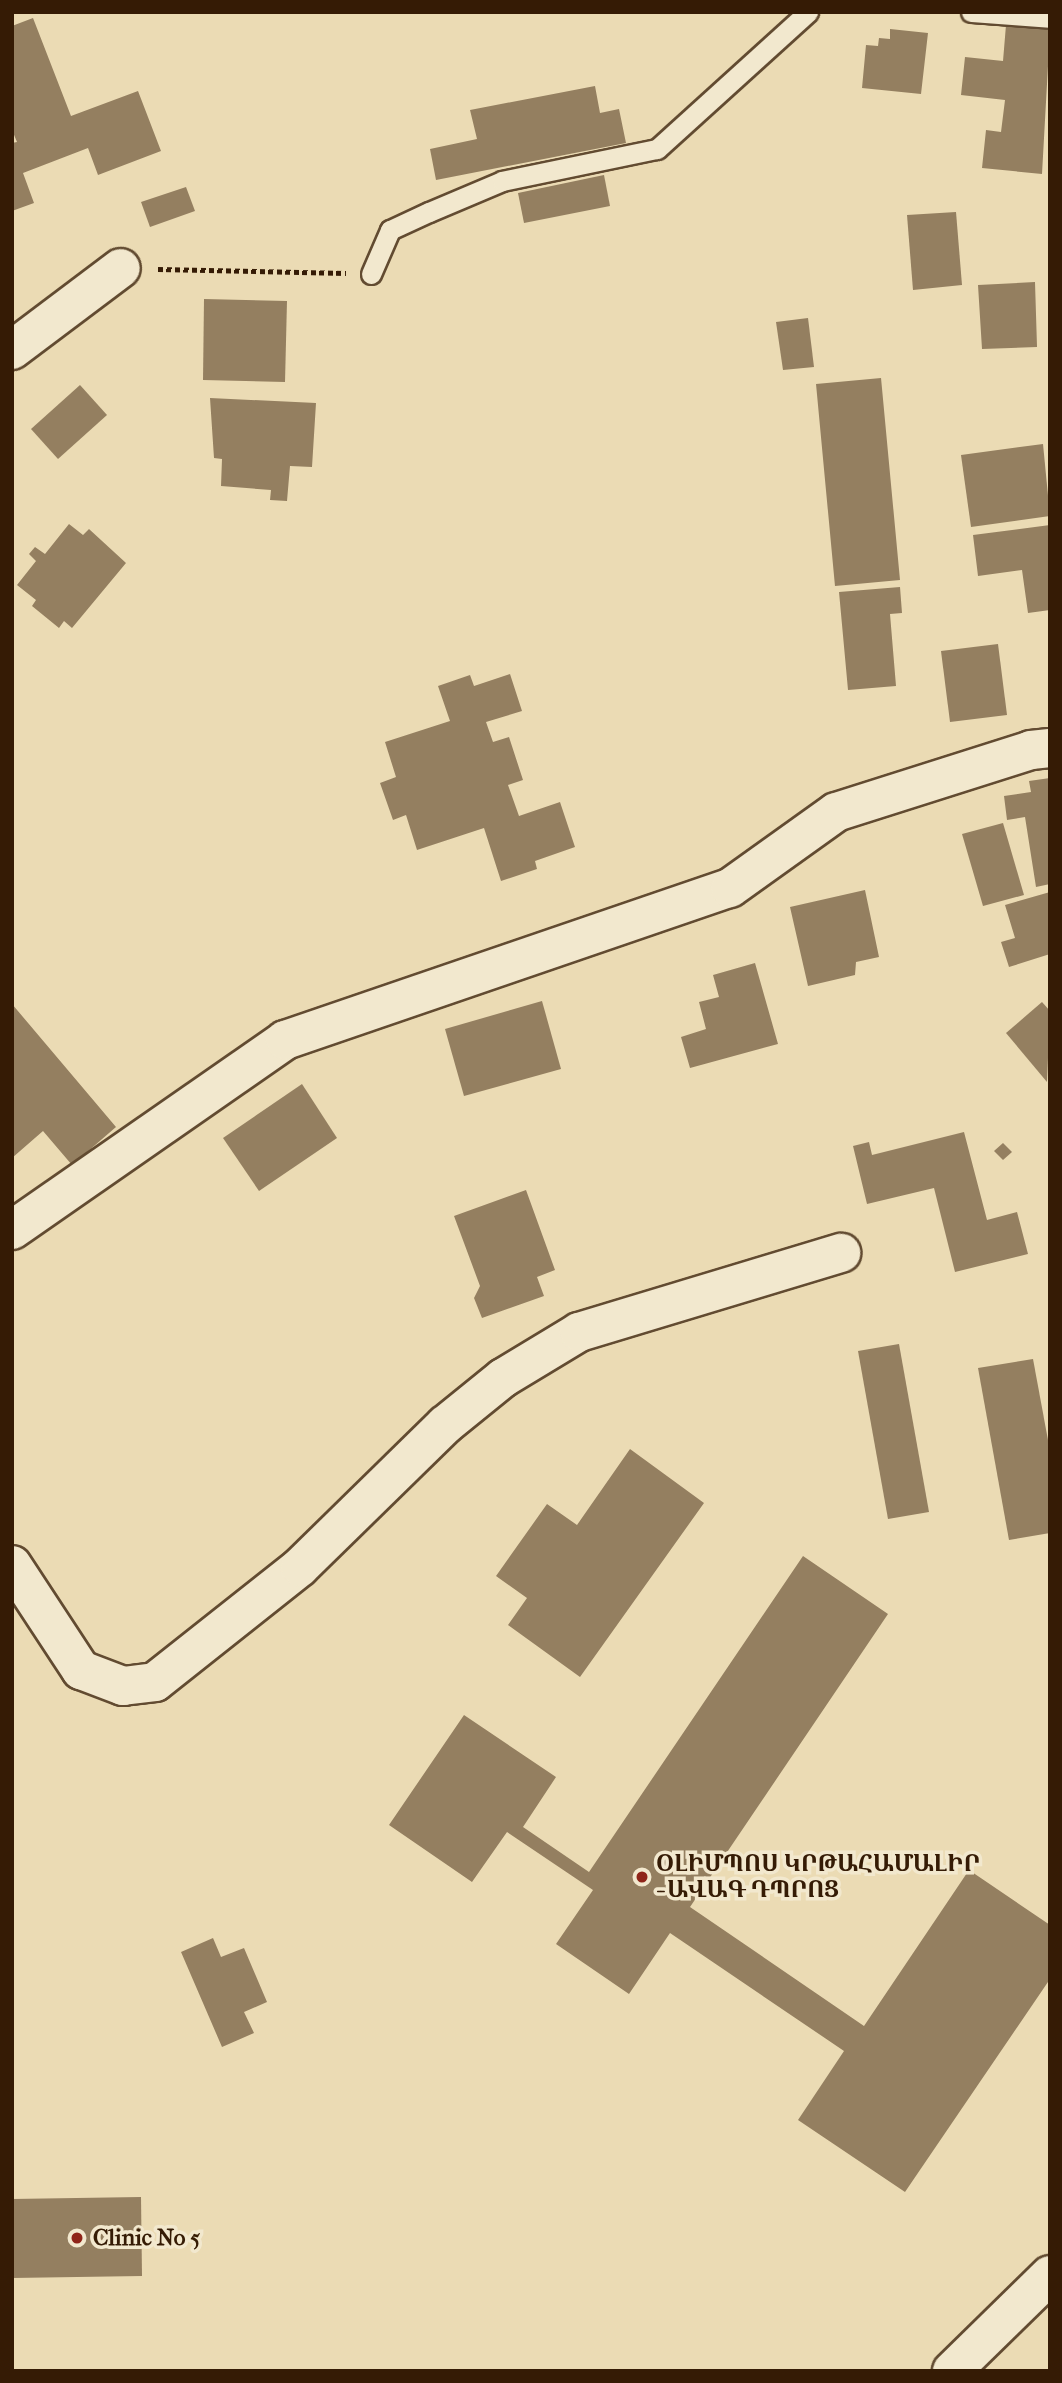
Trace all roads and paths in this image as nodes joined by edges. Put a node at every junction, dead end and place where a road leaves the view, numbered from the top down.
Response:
1 (808, 12) edge
2 (971, 12) edge
3 (1050, 18) edge
4 (121, 268) joint
5 (371, 274) joint
6 (12, 350) edge
7 (1050, 748) edge
8 (12, 1230) edge
9 (841, 1253) dead end
10 (12, 1565) edge
11 (1050, 2276) edge
12 (952, 2371) edge

1 - 5 lane
2 - 3 lane
4 - 5 path
4 - 6 street
7 - 8 street
9 - 10 street
11 - 12 street

